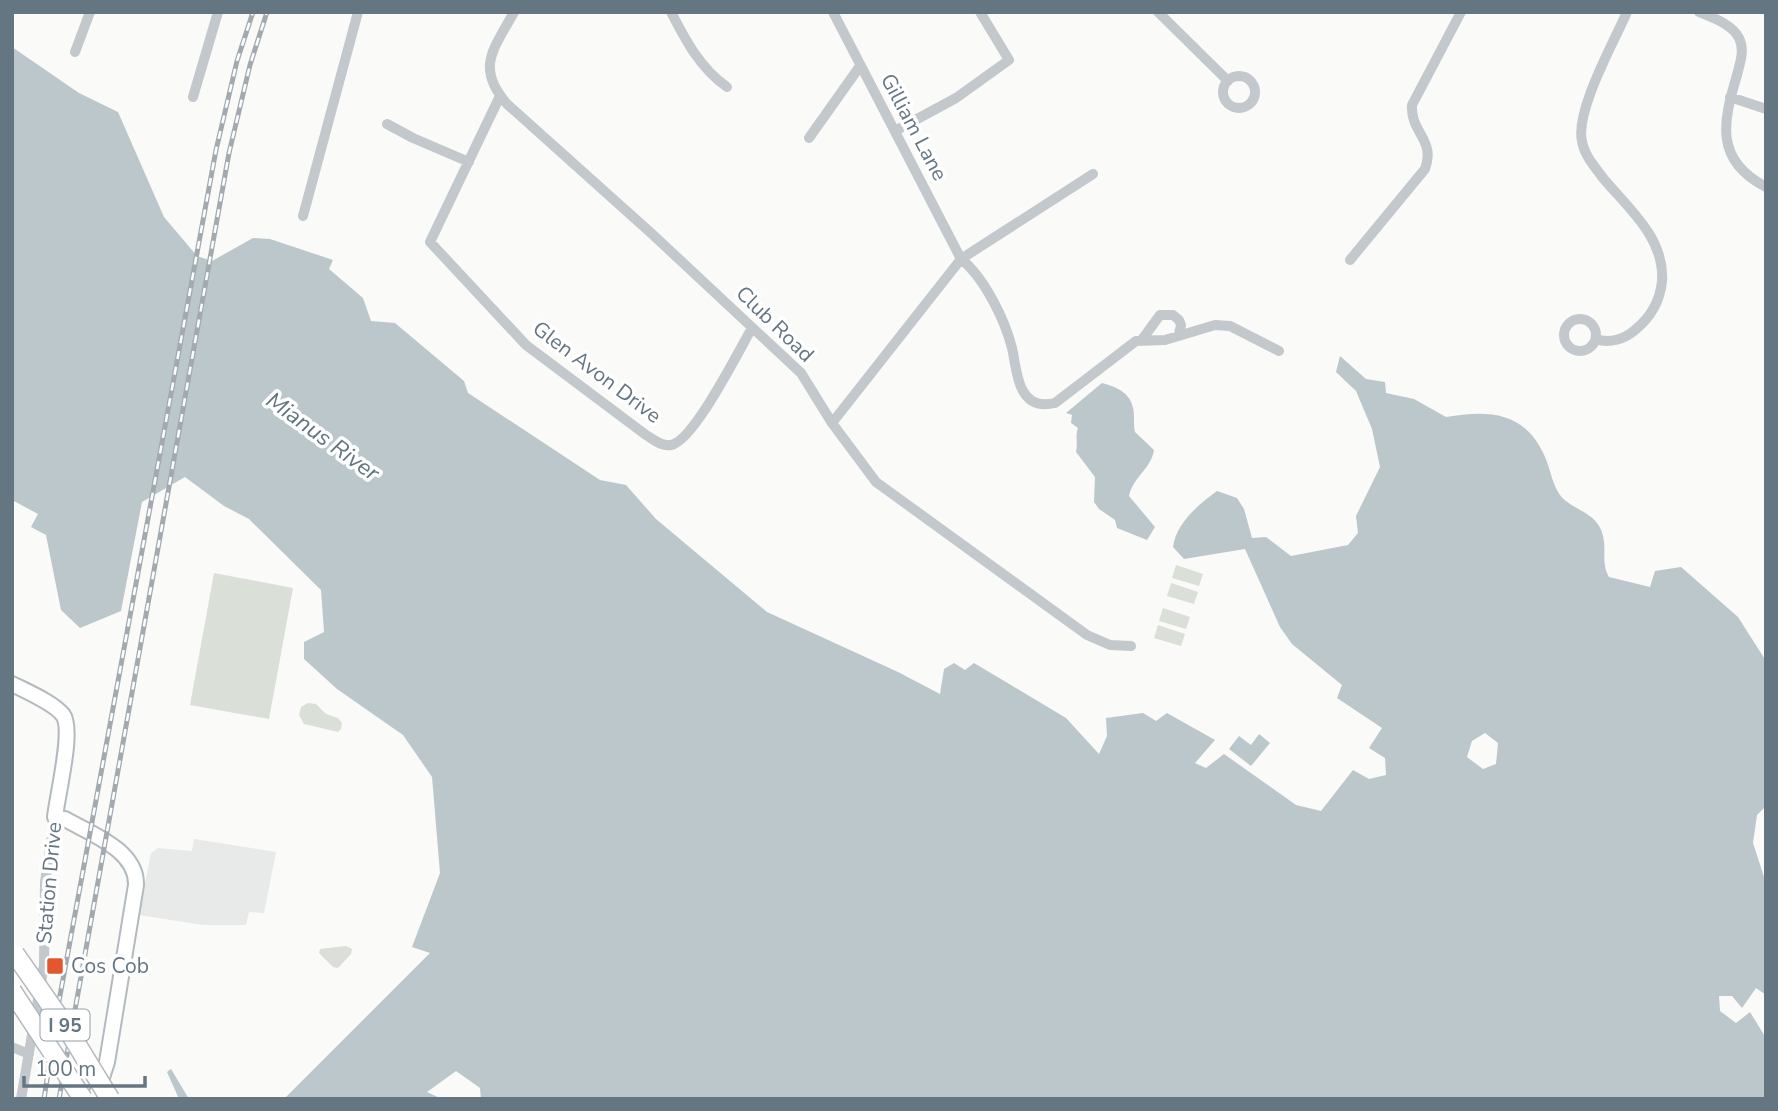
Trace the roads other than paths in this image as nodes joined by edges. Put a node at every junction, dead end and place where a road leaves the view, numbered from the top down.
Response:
1 (90, 12) edge
2 (218, 12) edge
3 (358, 12) edge
4 (514, 12) edge
5 (671, 12) edge
6 (833, 12) edge
7 (980, 12) edge
8 (1158, 12) edge
9 (1461, 12) edge
10 (1627, 12) edge
11 (1699, 12) edge
12 (1726, 12) edge
13 (1717, 20) junction
14 (75, 52) dead end
15 (860, 66) junction
16 (1228, 81) dead end
17 (727, 87) dead end
18 (500, 96) junction
19 (193, 97) dead end
20 (1730, 97) junction
21 (1766, 109) edge
22 (387, 124) dead end
23 (895, 131) junction
24 (809, 138) dead end
25 (468, 162) junction
26 (1093, 174) dead end
27 (1766, 187) edge
28 (303, 216) dead end
29 (961, 259) junction
30 (1350, 260) dead end
31 (751, 328) junction
32 (1180, 334) junction
33 (1596, 339) dead end
34 (1141, 341) junction
35 (1279, 351) dead end
36 (832, 423) junction
37 (1131, 646) dead end
38 (12, 684) edge
39 (55, 817) junction
40 (15, 954) dead end
41 (12, 991) edge
42 (12, 1047) edge
43 (29, 1054) junction
44 (21, 1099) edge
45 (83, 1099) edge
46 (95, 1099) edge
47 (110, 1099) edge

1 - 14 street
2 - 19 street
3 - 28 street
4 - 18 street, Club Road
5 - 17 street
6 - 15 street, Gilliam Lane
7 - 23 street
8 - 16 street
9 - 30 street
10 - 33 street
11 - 13 street
12 - 13 street
13 - 20 street
15 - 23 street, Gilliam Lane
15 - 24 street
18 - 25 street, Glen Avon Drive
18 - 31 street, Club Road
20 - 21 street
20 - 27 street
22 - 25 street
23 - 29 street, Gilliam Lane
25 - 31 street, Glen Avon Drive
26 - 29 street
29 - 34 street, Gilliam Lane
29 - 36 street
31 - 36 street, Club Road
32 - 34 street
32 - 34 street
32 - 35 street
36 - 37 street, Club Road
38 - 39 main road, Station Drive
39 - 43 street, Station Drive
39 - 46 main road
40 - 47 highway, I 95, bridge
41 - 45 highway, I 95, bridge
42 - 43 street
43 - 44 street, Station Drive

